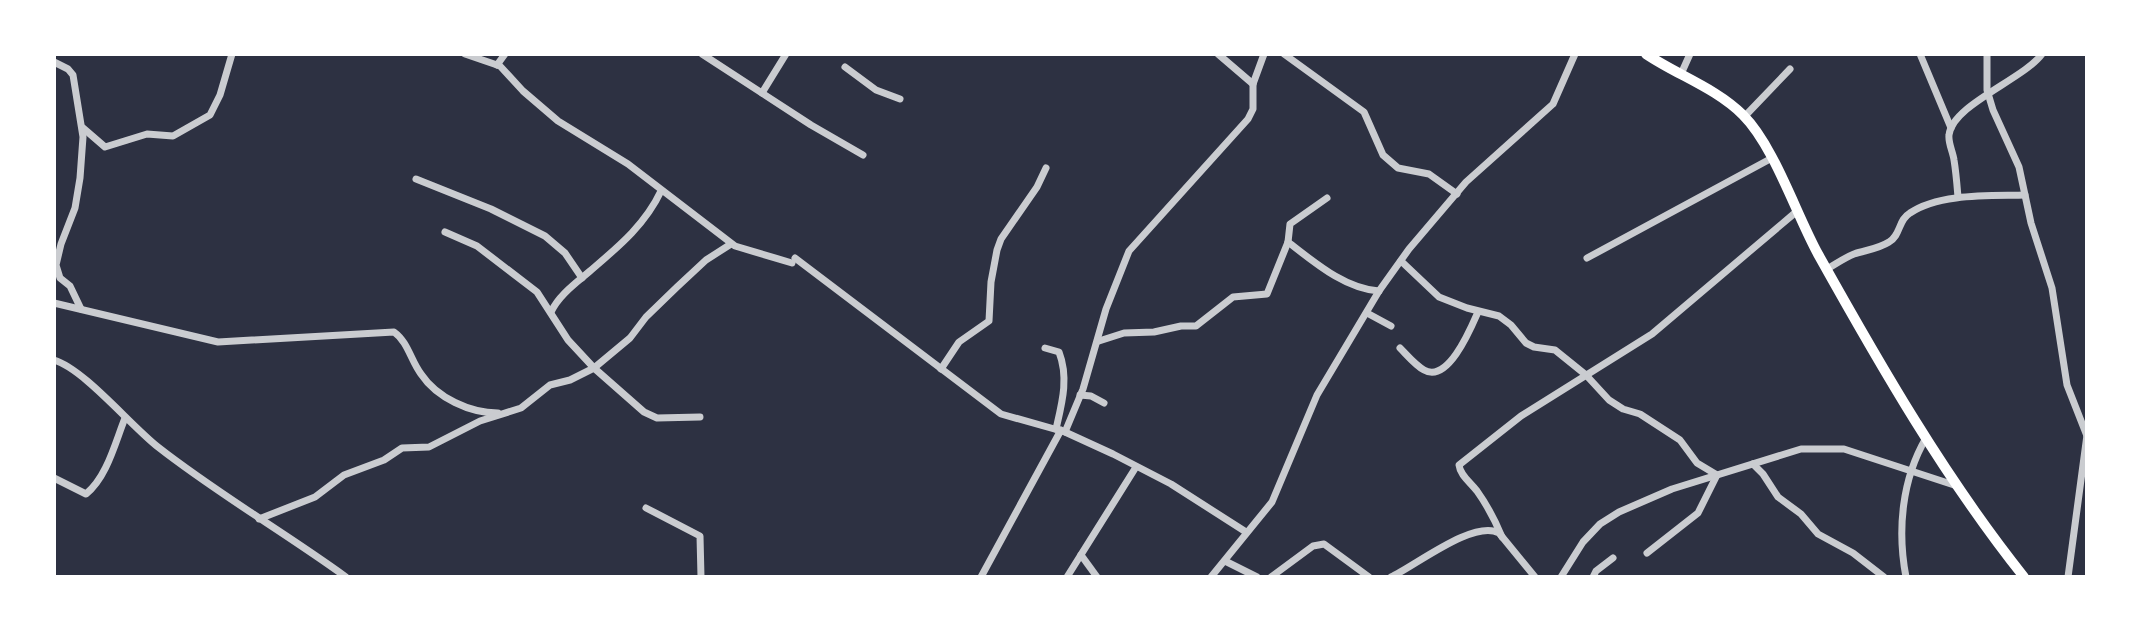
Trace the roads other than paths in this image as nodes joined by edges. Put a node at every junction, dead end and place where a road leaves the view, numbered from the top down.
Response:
1 (232, 54) edge
2 (465, 54) edge
3 (505, 54) edge
4 (702, 54) edge
5 (786, 54) edge
6 (1218, 54) edge
7 (1264, 54) edge
8 (1284, 54) edge
9 (1575, 54) edge
10 (1646, 54) edge
11 (1690, 54) edge
12 (1920, 54) edge
13 (1987, 54) edge
14 (2042, 54) edge
15 (54, 62) edge
16 (497, 65) junction
17 (845, 67) dead end
18 (1790, 69) dead end
19 (1681, 74) junction
20 (1253, 84) junction
21 (762, 93) junction
22 (1987, 94) junction
23 (900, 99) dead end
24 (1745, 116) junction
25 (82, 126) junction
26 (1951, 128) junction
27 (863, 155) dead end
28 (1772, 158) junction
29 (1046, 168) dead end
30 (416, 179) dead end
31 (661, 191) junction
32 (1457, 194) junction
33 (2025, 195) junction
34 (1958, 197) junction
35 (1327, 198) dead end
36 (1796, 212) junction
37 (445, 232) dead end
38 (1288, 242) junction
39 (731, 244) junction
40 (1587, 258) dead end
41 (1401, 261) junction
42 (1827, 269) junction
43 (582, 278) junction
44 (1379, 291) junction
45 (54, 303) edge
46 (81, 309) junction
47 (551, 312) junction
48 (1478, 312) junction
49 (1367, 313) junction
50 (1391, 326) dead end
51 (1099, 341) junction
52 (1045, 348) dead end
53 (1400, 348) dead end
54 (54, 360) edge
55 (594, 368) junction
56 (941, 369) junction
57 (1586, 375) junction
58 (1080, 395) junction
59 (1104, 403) dead end
60 (509, 413) junction
61 (700, 417) dead end
62 (125, 418) junction
63 (1061, 430) junction
64 (2087, 436) edge
65 (1926, 438) junction
66 (1753, 464) junction
67 (1136, 467) junction
68 (1909, 471) junction
69 (1717, 475) junction
70 (54, 478) edge
71 (1960, 487) junction
72 (646, 508) dead end
73 (259, 519) junction
74 (1246, 532) junction
75 (1502, 537) junction
76 (1647, 553) dead end
77 (1081, 555) junction
78 (1613, 558) dead end
79 (1225, 561) junction
80 (1212, 576) edge
81 (346, 577) edge
82 (701, 577) edge
83 (981, 577) edge
84 (1067, 577) edge
85 (1097, 577) edge
86 (1257, 577) edge
87 (1271, 577) edge
88 (1369, 577) edge
89 (1391, 577) edge
90 (1535, 577) edge
91 (1561, 577) edge
92 (1593, 577) edge
93 (1884, 577) edge
94 (1906, 577) edge
95 (2024, 577) edge
96 (2068, 577) edge

1 - 25 street
2 - 16 street
3 - 16 street
4 - 21 street
5 - 21 street
6 - 20 street
7 - 20 street
8 - 32 street
9 - 32 street
10 - 19 main road
11 - 19 street
12 - 26 street
13 - 22 street
14 - 22 street
15 - 25 street
16 - 31 street
17 - 23 street
18 - 24 street
19 - 24 main road
20 - 51 street
21 - 27 street
22 - 26 street
22 - 33 street
24 - 28 main road
25 - 46 street
26 - 34 street
28 - 36 main road
28 - 40 street
29 - 56 street
30 - 43 street
31 - 39 street
31 - 43 street
32 - 41 street
33 - 34 street
33 - 64 street
34 - 42 street
35 - 38 street
36 - 42 main road
36 - 57 street
37 - 47 street
38 - 44 street
38 - 51 street
39 - 55 street
39 - 56 street
41 - 44 street
41 - 48 street
42 - 65 main road
43 - 47 street
44 - 49 street
45 - 46 street
46 - 60 street
47 - 55 street
48 - 53 street
48 - 57 street
49 - 50 street
49 - 74 street
51 - 58 street
52 - 63 street
54 - 62 street
55 - 60 street
55 - 61 street
56 - 63 street
57 - 69 street
57 - 75 street
58 - 59 street
58 - 63 street
60 - 73 street
62 - 70 street
62 - 73 street
63 - 67 street
63 - 83 street
64 - 96 street
65 - 68 street
65 - 71 main road
66 - 68 street
66 - 69 street
66 - 93 street
67 - 74 street
67 - 77 street
68 - 71 street
68 - 94 street
69 - 76 street
69 - 91 street
71 - 95 main road
72 - 82 street
73 - 81 street
74 - 79 street
75 - 89 street
75 - 90 street
77 - 84 street
77 - 85 street
78 - 92 street
79 - 80 street
79 - 86 street
87 - 88 street

